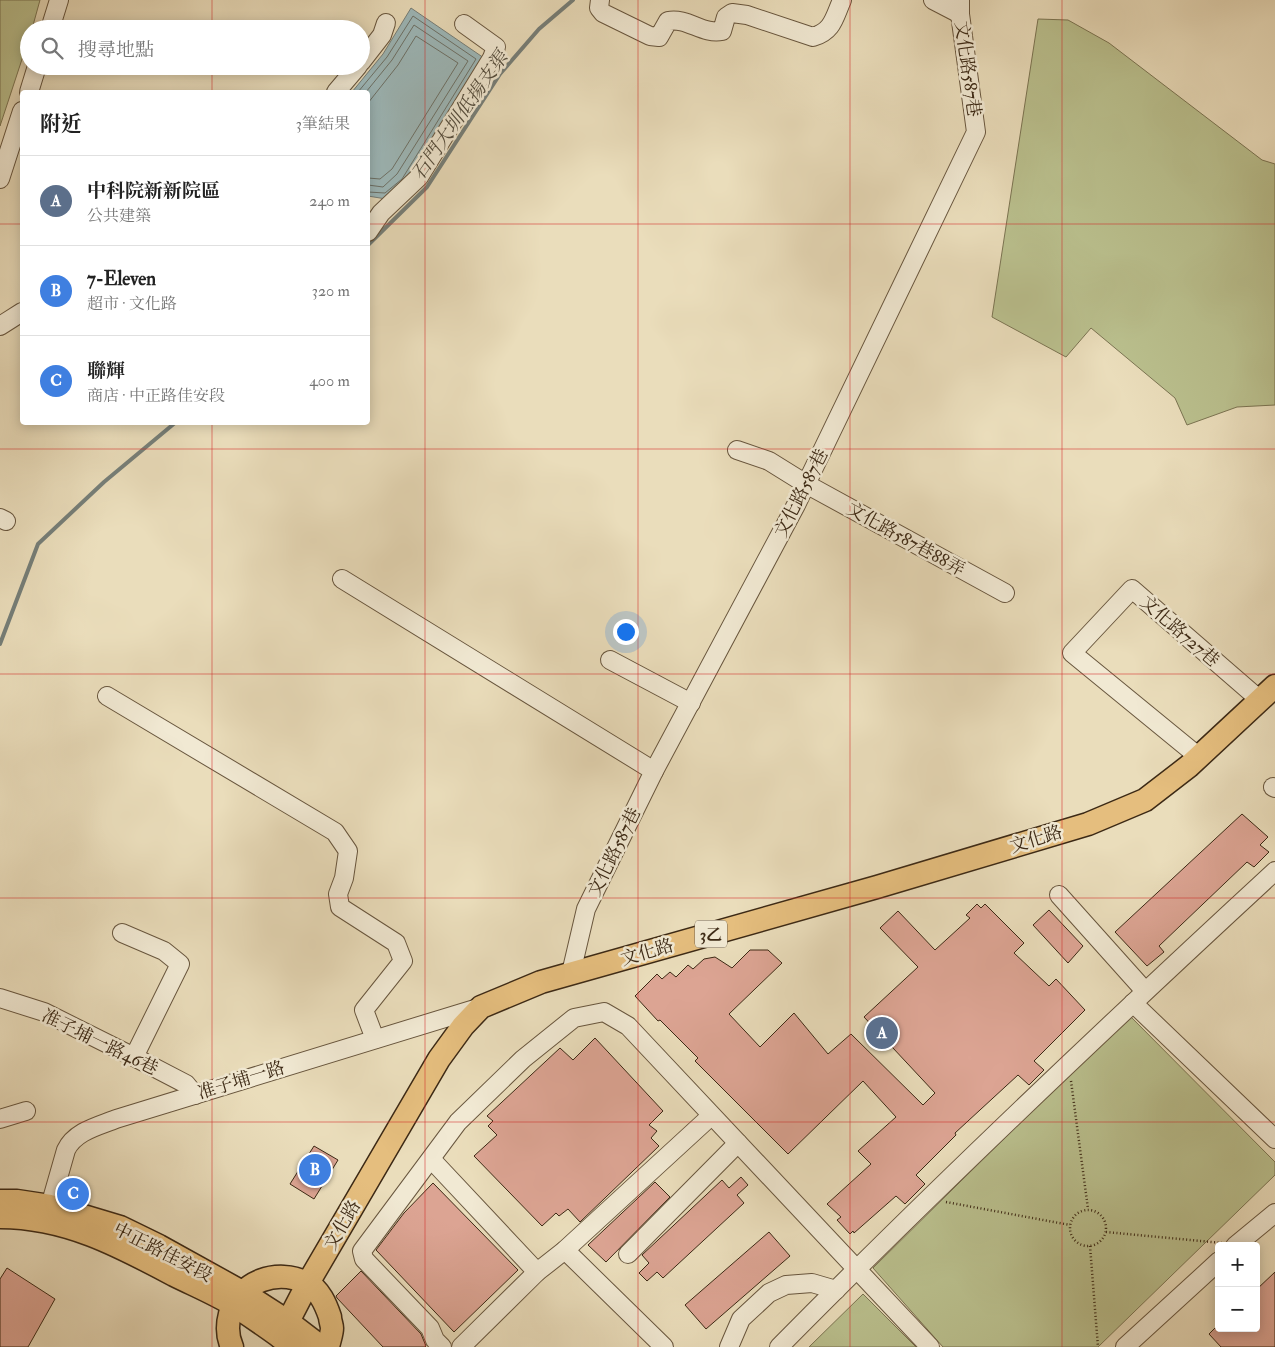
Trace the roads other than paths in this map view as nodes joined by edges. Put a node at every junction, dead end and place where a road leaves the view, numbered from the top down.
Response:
1 (59, 0) edge
2 (600, 0) edge
3 (842, 0) edge
4 (933, 0) edge
5 (960, 7) edge
6 (53, 20) edge
7 (386, 23) dead end
8 (464, 24) dead end
9 (370, 50) edge
10 (34, 75) edge
11 (350, 75) edge
12 (30, 90) edge
13 (338, 90) edge
14 (20, 117) edge
15 (0, 179) edge
16 (371, 219) edge
17 (20, 313) edge
18 (0, 326) edge
19 (737, 450) dead end
20 (806, 484) junction
21 (342, 579) dead end
22 (1005, 594) dead end
23 (610, 660) dead end
24 (1268, 692) edge
25 (107, 696) dead end
26 (690, 703) junction
27 (1199, 757) junction
28 (654, 771) junction
29 (1275, 871) edge
30 (1059, 895) dead end
31 (122, 933) dead end
32 (571, 973) junction
33 (1139, 997) junction
34 (0, 998) edge
35 (481, 1007) junction
36 (375, 1039) junction
37 (134, 1057) junction
38 (195, 1095) junction
39 (26, 1111) dead end
40 (711, 1116) junction
41 (0, 1119) edge
42 (1275, 1139) edge
43 (738, 1143) junction
44 (431, 1159) junction
45 (0, 1201) edge
46 (50, 1206) junction
47 (1275, 1213) edge
48 (0, 1217) edge
49 (1240, 1242) edge
50 (564, 1250) junction
51 (628, 1254) dead end
52 (1215, 1265) edge
53 (856, 1268) junction
54 (537, 1272) junction
55 (308, 1284) junction
56 (836, 1290) junction
57 (237, 1298) junction
58 (284, 1338) edge
59 (232, 1347) edge
60 (321, 1347) edge
61 (328, 1347) edge
62 (442, 1347) edge
63 (461, 1347) edge
64 (664, 1347) edge
65 (729, 1347) edge
66 (779, 1347) edge
67 (930, 1347) edge
68 (1125, 1347) edge

1 - 6 lane
2 - 3 lane
4 - 5 lane
5 - 20 lane, 文化路587巷
7 - 9 lane
8 - 16 lane
10 - 12 lane
11 - 13 lane
14 - 15 lane
17 - 18 lane
19 - 20 lane, 文化路587巷88弄
20 - 22 lane, 文化路587巷88弄
20 - 26 lane, 文化路587巷
21 - 28 lane
23 - 26 lane
24 - 27 main road, 文化路 / 3乙
24 - 27 lane, 文化路727巷
25 - 36 lane
26 - 28 lane, 文化路587巷
27 - 32 main road, 文化路 / 3乙
28 - 32 lane, 文化路587巷
29 - 33 lane
30 - 33 lane
31 - 37 lane
32 - 35 main road, 文化路 / 3乙
33 - 42 lane
33 - 53 lane
34 - 37 lane, 准子埔一路46巷
35 - 36 lane, 准子埔一路
35 - 55 main road, 文化路 / 3乙
36 - 38 lane, 准子埔一路
37 - 38 lane, 准子埔一路46巷
38 - 46 lane, 准子埔一路
39 - 41 lane
40 - 43 lane
40 - 44 lane
40 - 50 lane
43 - 51 lane
43 - 53 lane
44 - 54 lane
44 - 62 lane
45 - 46 main road, 中正路佳安段
46 - 57 main road, 中正路佳安段
47 - 49 lane
48 - 57 main road, 中正路佳安段
50 - 54 lane
50 - 64 lane
52 - 68 lane
53 - 56 lane
53 - 67 lane
54 - 63 lane
55 - 57 main road
55 - 58 main road, 文化路 / 3乙
55 - 61 main road
56 - 65 lane
56 - 66 lane
57 - 58 main road, 中正路佳安段
57 - 59 main road
58 - 60 main road, 中正路佳安段

